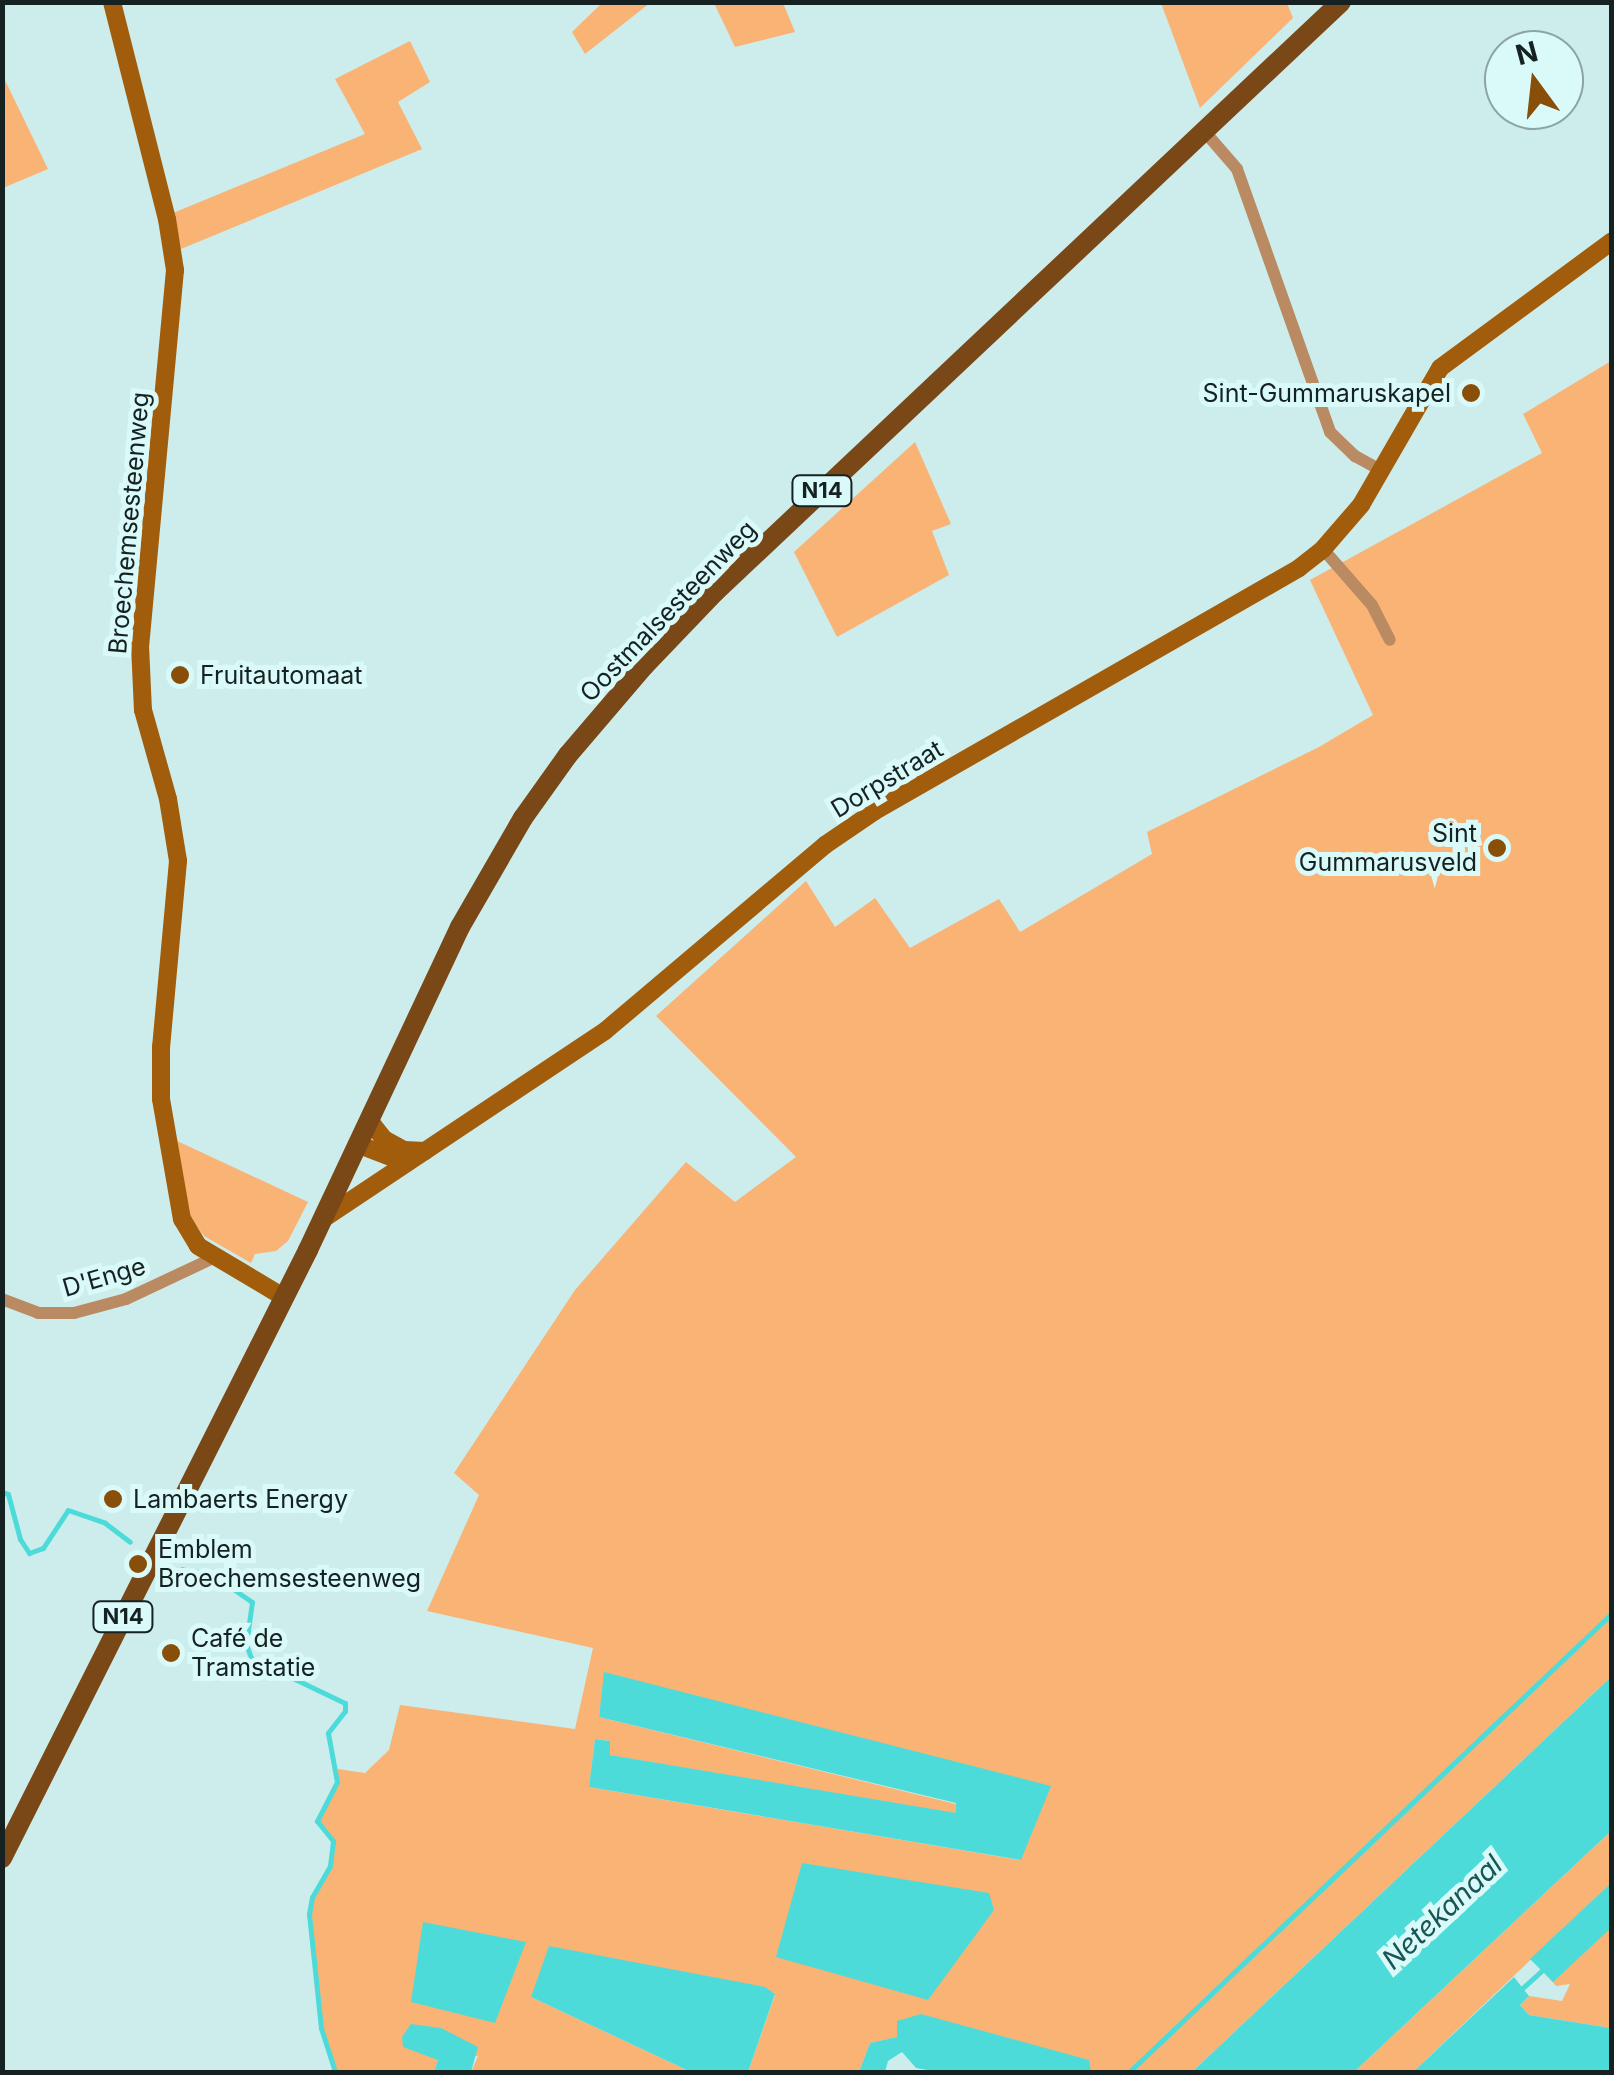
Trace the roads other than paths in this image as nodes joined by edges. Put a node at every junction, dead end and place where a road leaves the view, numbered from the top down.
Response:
1 (112, 2) edge
2 (1341, 2) edge
3 (1204, 132) junction
4 (1612, 240) edge
5 (1380, 470) junction
6 (1323, 549) junction
7 (1390, 640) dead end
8 (369, 1120) junction
9 (357, 1144) junction
10 (426, 1152) junction
11 (406, 1163) junction
12 (323, 1219) junction
13 (214, 1258) junction
14 (282, 1296) junction
15 (2, 1299) edge
16 (2, 1858) edge

1 - 13 street, Broechemsesteenweg
2 - 3 main road, Oostmalsesteenweg / N14
3 - 5 street
3 - 8 main road, Oostmalsesteenweg / N14
4 - 5 street, Dorpstraat
5 - 6 street, Dorpstraat
6 - 7 street
6 - 10 street, Dorpstraat
8 - 9 main road, Oostmalsesteenweg / N14
8 - 10 street
9 - 11 street
9 - 12 main road, Oostmalsesteenweg / N14
10 - 11 street, Dorpstraat
11 - 12 street, Dorpstraat
12 - 14 main road, Oostmalsesteenweg / N14
13 - 14 street, Broechemsesteenweg
13 - 15 street, D'Enge
14 - 16 main road, N14

